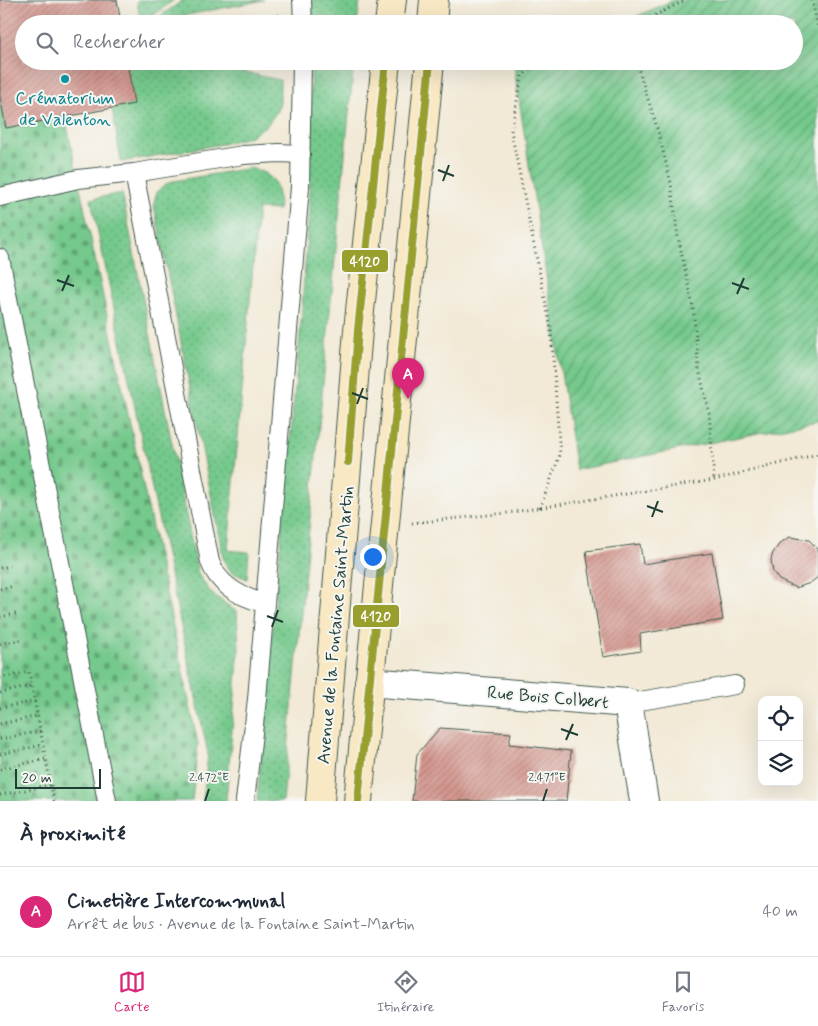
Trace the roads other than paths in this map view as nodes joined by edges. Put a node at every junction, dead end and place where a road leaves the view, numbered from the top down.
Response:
1 (392, 0) edge
2 (434, 0) edge
3 (390, 15) edge
4 (433, 15) edge
5 (302, 70) edge
6 (385, 70) edge
7 (429, 70) edge
8 (301, 154) junction
9 (134, 173) junction
10 (0, 197) edge
11 (0, 258) edge
12 (343, 522) junction
13 (384, 526) junction
14 (264, 603) junction
15 (331, 680) junction
16 (369, 682) junction
17 (735, 685) dead end
18 (628, 703) junction
19 (107, 801) edge
20 (245, 801) edge
21 (320, 801) edge
22 (358, 801) edge
23 (644, 801) edge

1 - 3 main road
2 - 4 main road
5 - 8 lane
6 - 12 main road, Avenue de la Fontaine Saint-Martin
7 - 13 main road
8 - 9 lane
8 - 14 lane
9 - 10 lane
9 - 14 lane
11 - 19 lane
12 - 13 main road
12 - 15 main road, Avenue de la Fontaine Saint-Martin
13 - 16 main road
14 - 20 lane
15 - 16 main road
15 - 21 main road, Avenue de la Fontaine Saint-Martin
16 - 18 street, Rue Bois Colbert
16 - 22 main road
17 - 18 lane
18 - 23 street, Rue Bois Colbert

